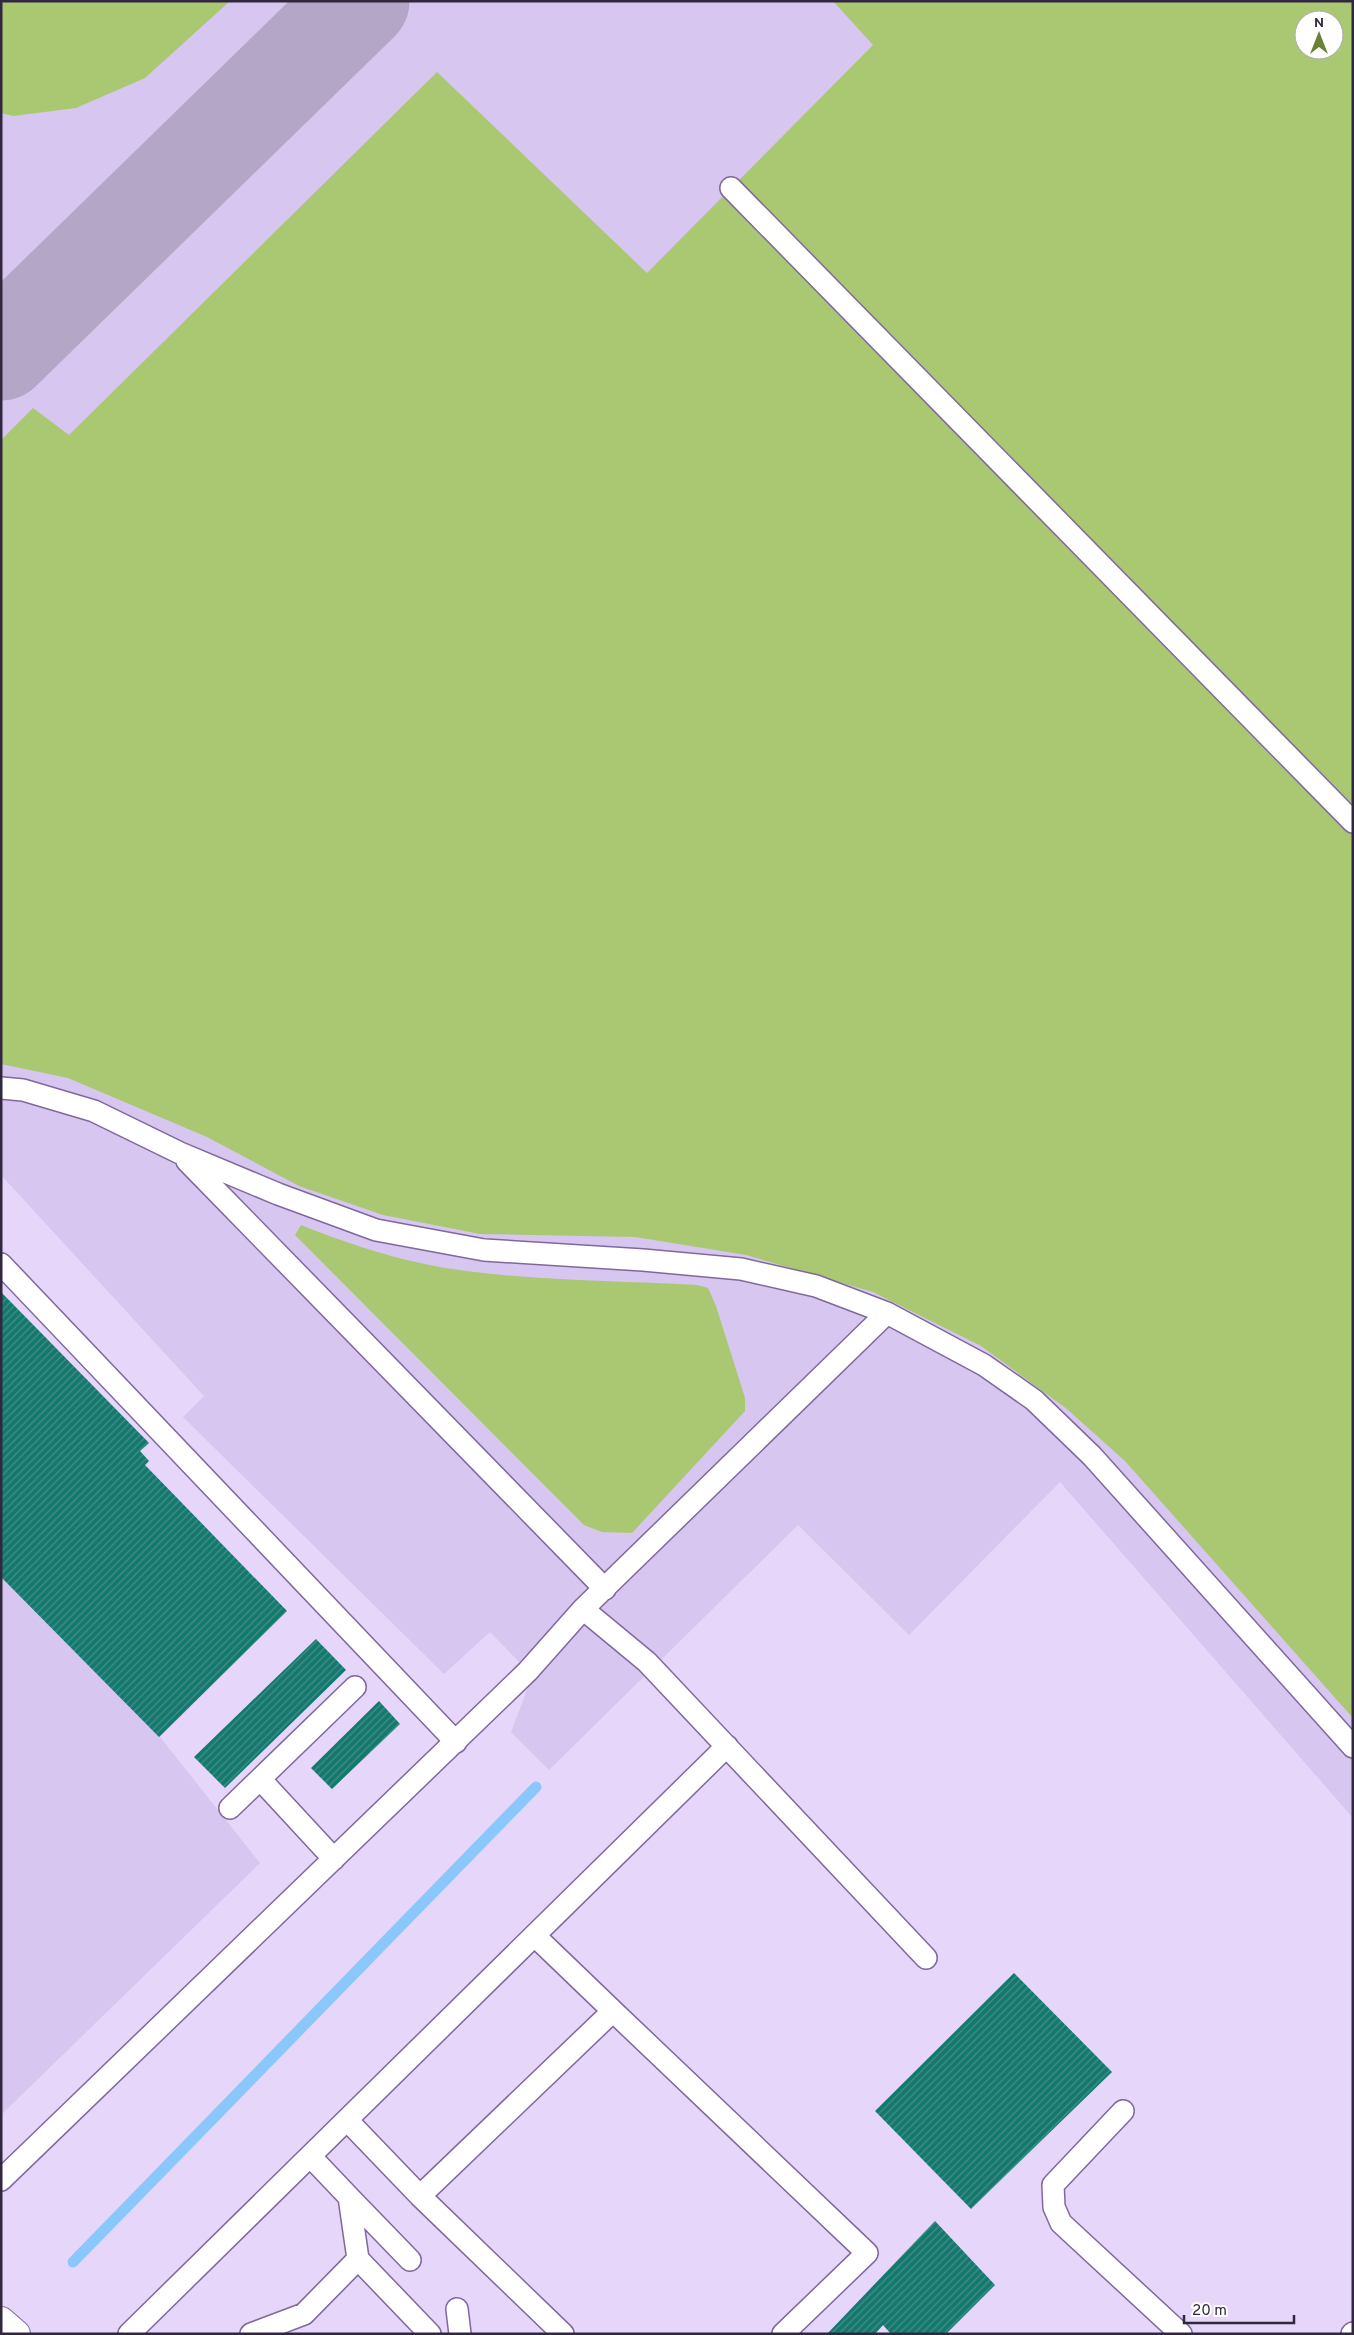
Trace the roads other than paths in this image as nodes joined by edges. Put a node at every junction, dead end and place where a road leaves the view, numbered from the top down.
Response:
1 (731, 188) dead end
2 (1353, 822) edge
3 (1, 1088) edge
4 (180, 1153) junction
5 (1, 1264) edge
6 (887, 1313) junction
7 (604, 1589) junction
8 (583, 1609) junction
9 (356, 1687) dead end
10 (456, 1742) junction
11 (727, 1746) junction
12 (1353, 1747) edge
13 (260, 1780) junction
14 (230, 1808) dead end
15 (334, 1859) junction
16 (535, 1936) junction
17 (926, 1958) dead end
18 (613, 2011) junction
19 (1123, 2111) dead end
20 (347, 2120) junction
21 (310, 2156) junction
22 (1, 2180) edge
23 (420, 2196) junction
24 (349, 2197) junction
25 (358, 2259) junction
26 (410, 2260) dead end
27 (457, 2309) dead end
28 (1, 2321) edge
29 (301, 2324) edge
30 (16, 2334) edge
31 (129, 2334) edge
32 (251, 2334) edge
33 (430, 2334) edge
34 (460, 2334) edge
35 (563, 2334) edge
36 (783, 2334) edge
37 (1181, 2334) edge

1 - 2 lane
3 - 4 lane
4 - 6 lane
4 - 7 lane
5 - 10 lane
6 - 7 lane
6 - 12 lane
7 - 8 lane
8 - 10 lane
8 - 11 lane
9 - 13 lane
10 - 15 lane
11 - 16 lane
11 - 17 lane
13 - 14 lane
13 - 15 lane
15 - 22 lane
16 - 18 lane
16 - 20 lane
18 - 23 lane
18 - 36 lane
19 - 37 lane
20 - 21 lane
20 - 23 lane
21 - 24 lane
21 - 31 lane
23 - 35 lane
24 - 25 lane
24 - 26 lane
25 - 29 lane
25 - 33 lane
27 - 34 lane
28 - 30 street
29 - 32 lane

